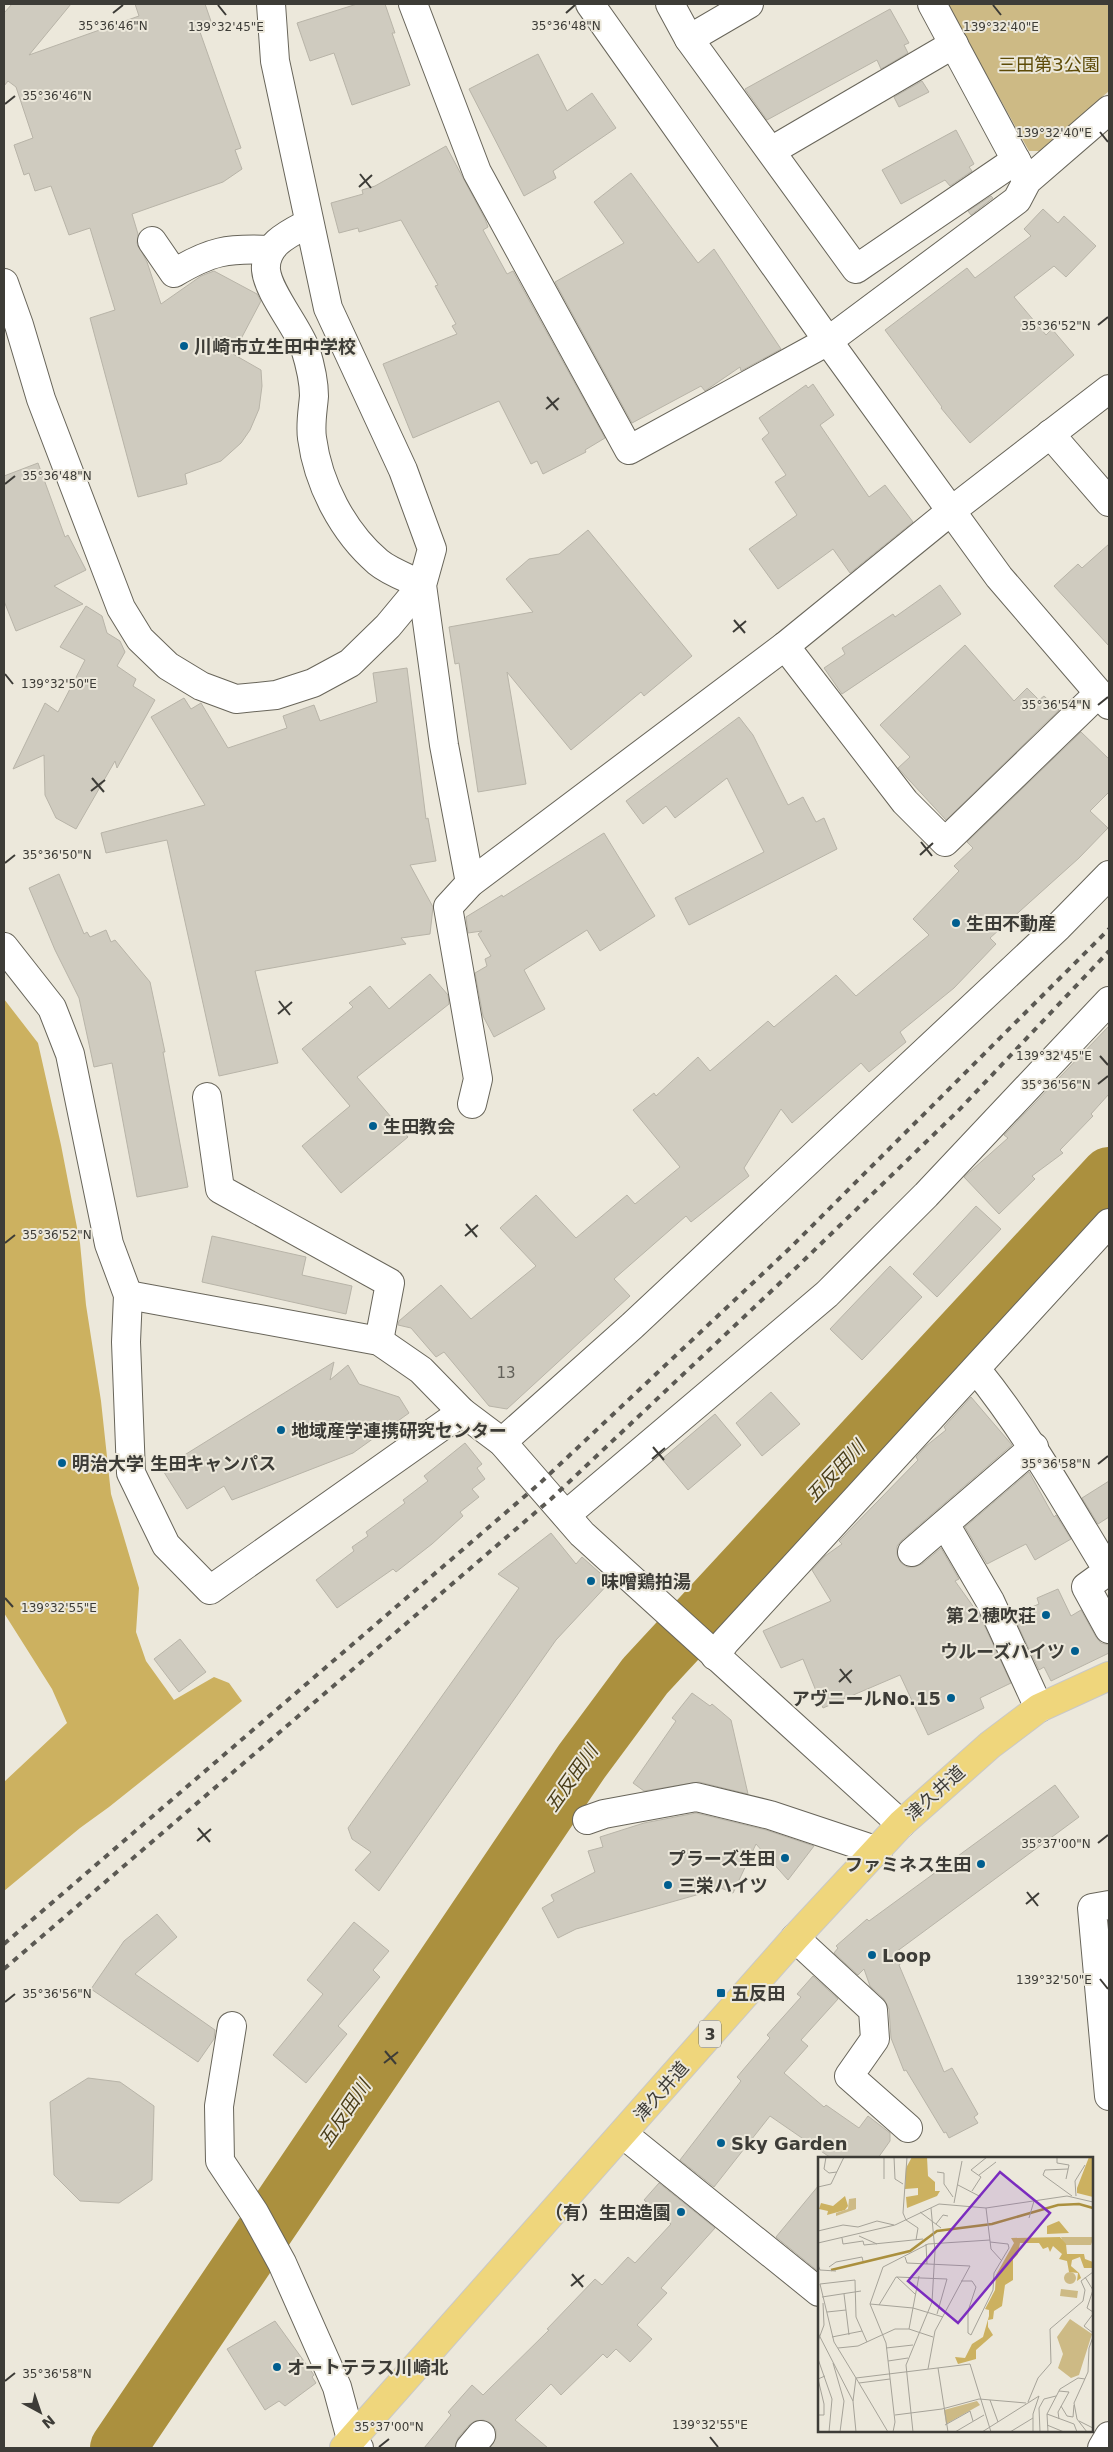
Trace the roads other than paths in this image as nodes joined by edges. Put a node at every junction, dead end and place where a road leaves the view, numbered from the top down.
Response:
1 (271, 4) edge
2 (413, 4) edge
3 (590, 4) edge
4 (670, 4) edge
5 (749, 4) edge
6 (932, 4) edge
7 (689, 39) junction
8 (954, 44) junction
9 (1109, 110) edge
10 (771, 151) junction
11 (1021, 170) junction
12 (309, 223) junction
13 (152, 241) dead end
14 (270, 250) junction
15 (4, 283) edge
16 (828, 341) junction
17 (1109, 390) edge
18 (1050, 434) junction
19 (1109, 502) edge
20 (951, 511) junction
21 (422, 585) junction
22 (786, 646) junction
23 (1104, 700) edge
24 (1109, 875) edge
25 (470, 883) junction
26 (4, 947) edge
27 (1109, 1001) edge
28 (206, 1096) dead end
29 (472, 1104) dead end
30 (1109, 1223) edge
31 (128, 1295) junction
32 (379, 1341) junction
33 (976, 1369) junction
34 (462, 1412) junction
35 (502, 1442) junction
36 (1034, 1447) junction
37 (566, 1515) junction
38 (945, 1524) junction
39 (912, 1552) dead end
40 (1109, 1629) edge
41 (709, 1651) junction
42 (1109, 1676) edge
43 (1039, 1708) junction
44 (587, 1820) dead end
45 (901, 1824) junction
46 (878, 1851) junction
47 (1100, 1907) edge
48 (795, 1938) junction
49 (232, 2026) dead end
50 (1109, 2096) edge
51 (908, 2128) dead end
52 (623, 2134) junction
53 (818, 2291) edge
54 (1109, 2436) edge
55 (348, 2446) edge
56 (1102, 2448) edge

1 - 12 street
2 - 16 street
3 - 16 street
4 - 7 street
5 - 7 street
6 - 8 street
7 - 10 street
8 - 10 street
8 - 11 street
9 - 11 street
10 - 11 street
11 - 16 street
12 - 14 street
12 - 21 street
13 - 14 street
14 - 21 street
15 - 21 street
16 - 20 street
17 - 18 street
18 - 19 street
18 - 20 street
20 - 22 street
20 - 23 street
21 - 25 street
22 - 23 street
22 - 25 street
24 - 35 street
25 - 29 street
26 - 31 street
27 - 37 street
28 - 32 street
30 - 33 street
31 - 32 street
31 - 34 street
32 - 34 street
33 - 36 street
33 - 41 street
34 - 35 street
35 - 37 street
36 - 38 street
36 - 40 street
37 - 41 street
38 - 39 street
38 - 43 street
41 - 45 street
42 - 43 main road, 津久井道 / 3
43 - 45 main road, 津久井道 / 3
44 - 46 street
45 - 46 main road, 津久井道 / 3
46 - 48 main road, 津久井道 / 3
47 - 50 street
48 - 51 street
48 - 52 main road, 津久井道 / 3
49 - 55 street
52 - 53 street
52 - 55 main road, 津久井道 / 3
54 - 56 street

